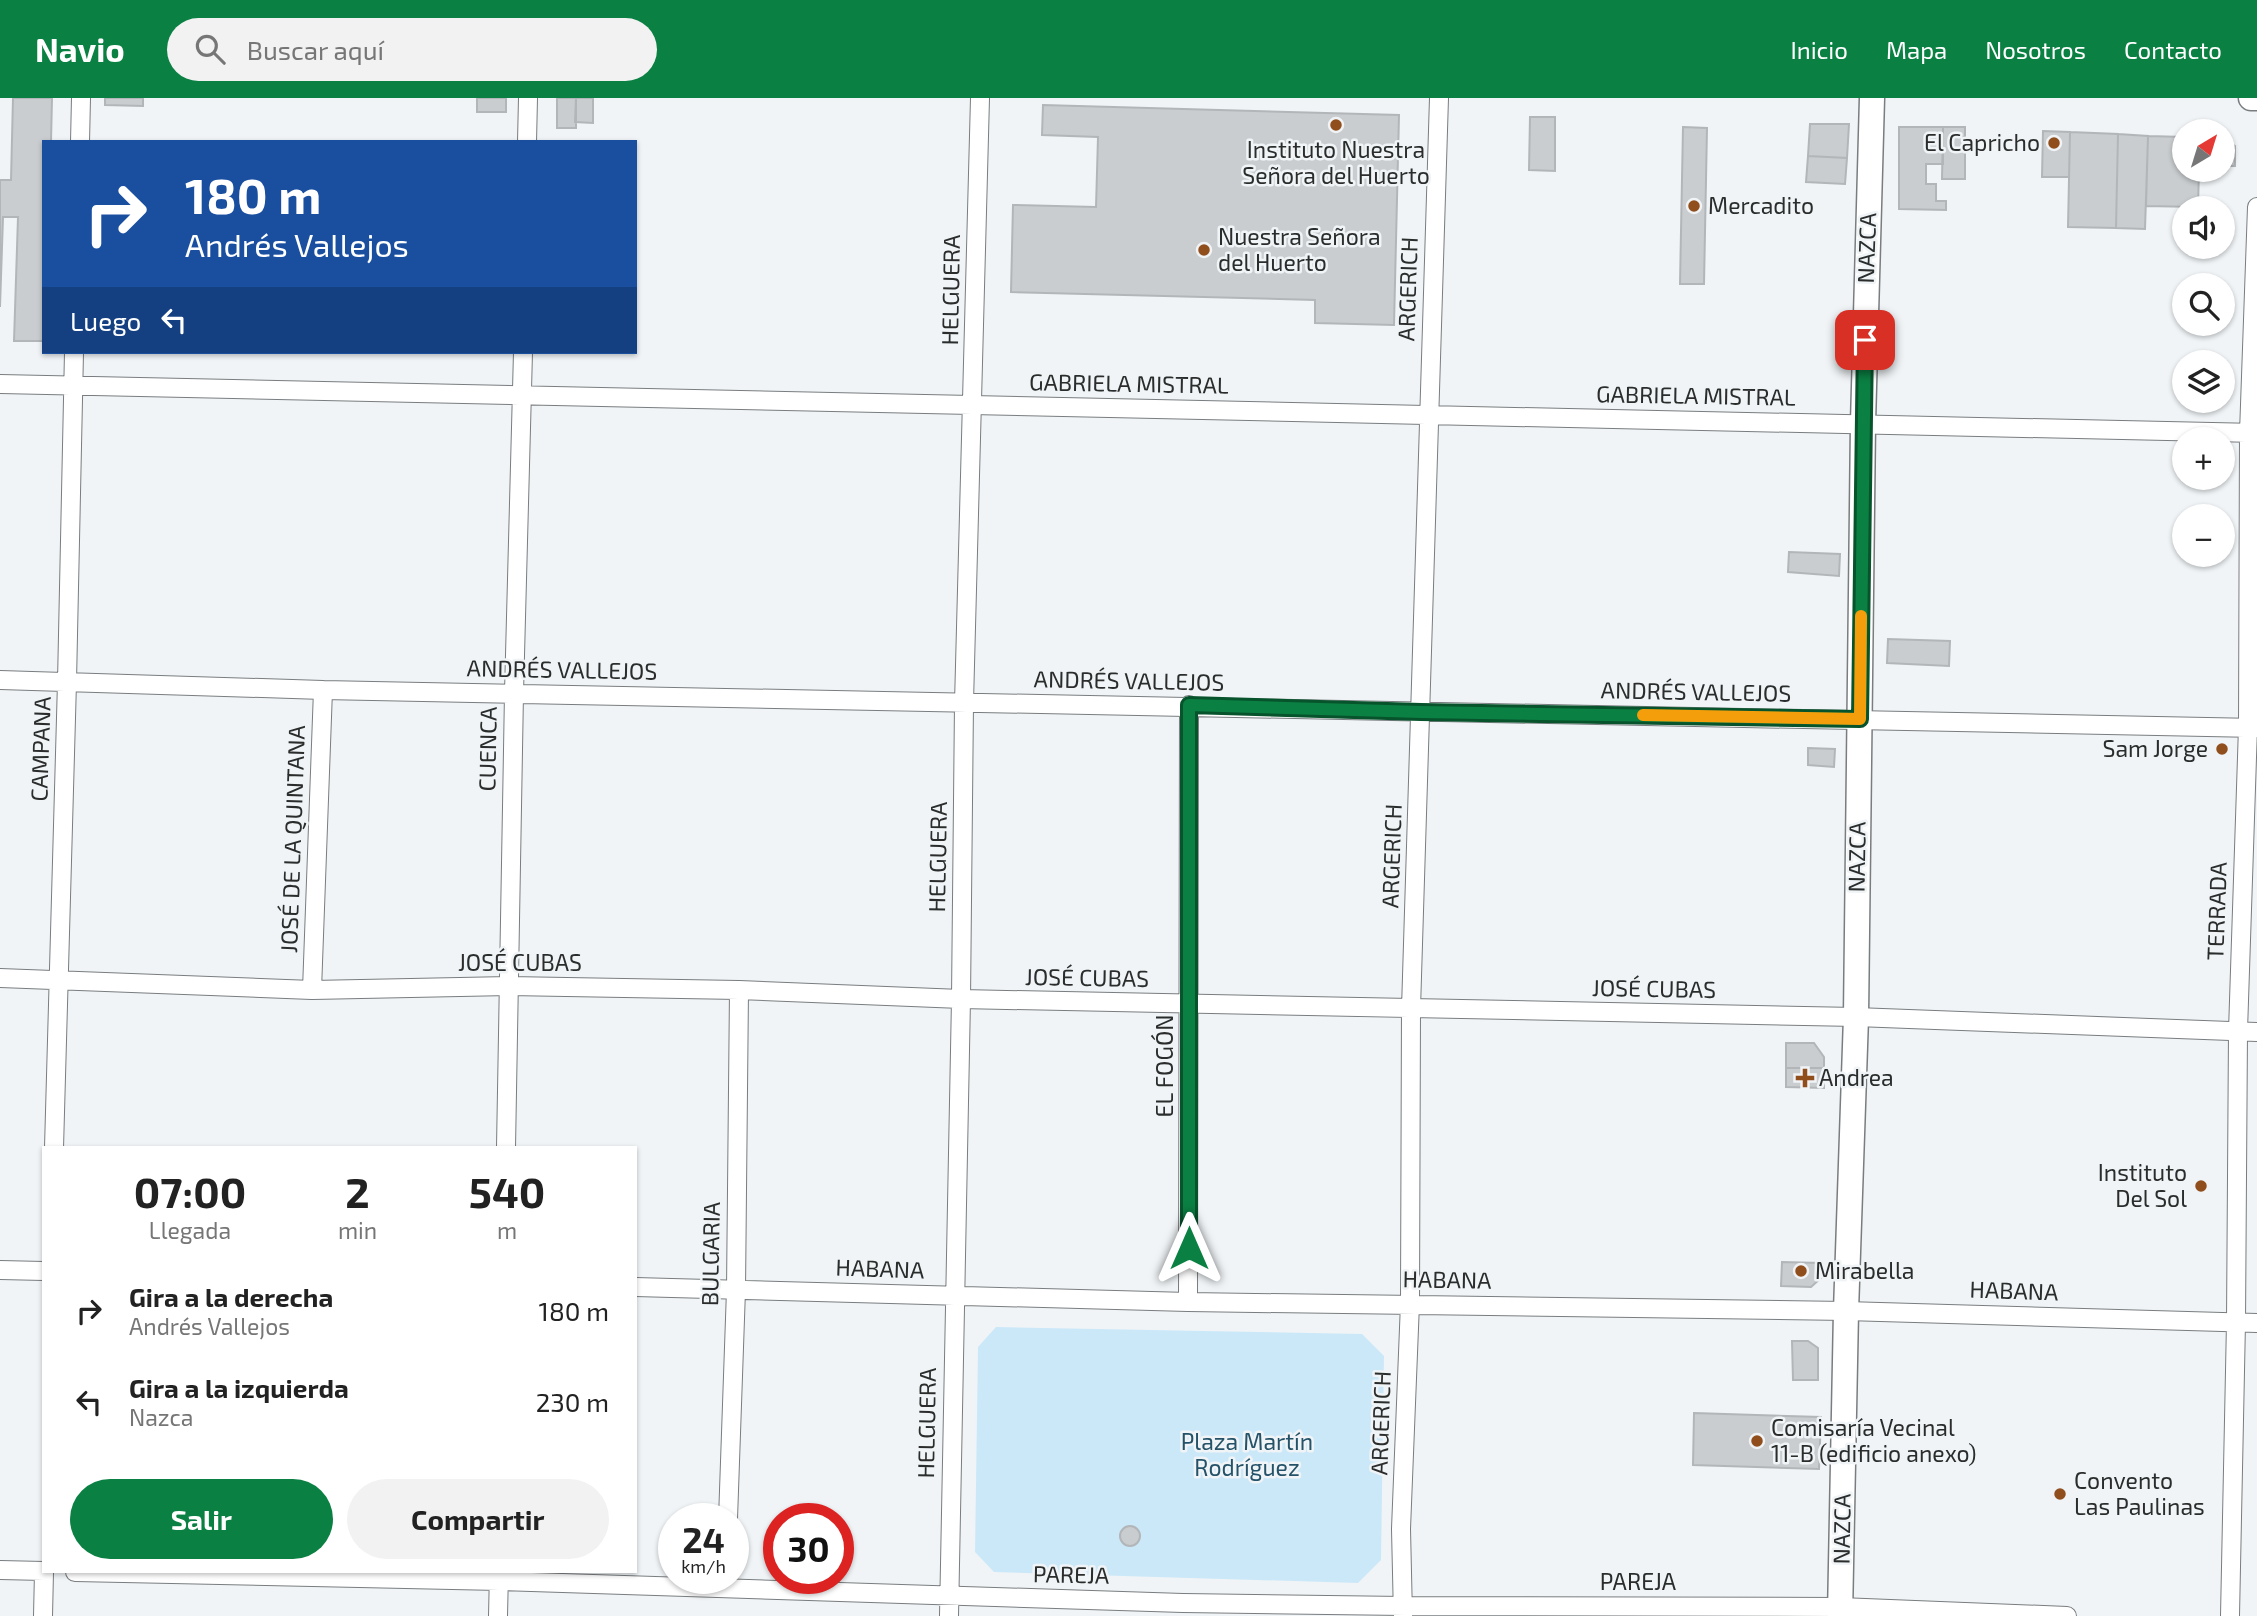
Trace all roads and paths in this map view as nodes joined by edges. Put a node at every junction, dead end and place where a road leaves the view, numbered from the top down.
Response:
1 (81, 98) edge
2 (527, 98) edge
3 (979, 98) edge
4 (1439, 98) edge
5 (1872, 98) edge
6 (2250, 98) edge
7 (2257, 98) edge
8 (79, 140) edge
9 (527, 140) edge
10 (2257, 207) edge
11 (74, 354) edge
12 (523, 354) edge
13 (0, 384) edge
14 (73, 385) junction
15 (522, 396) junction
16 (973, 405) junction
17 (1429, 416) junction
18 (1863, 424) junction
19 (2253, 433) edge
20 (0, 680) edge
21 (67, 682) junction
22 (323, 690) junction
23 (514, 693) junction
24 (964, 703) junction
25 (1189, 705) junction
26 (1421, 712) junction
27 (1860, 719) junction
28 (2252, 728) edge
29 (0, 978) edge
30 (59, 979) junction
31 (509, 986) junction
32 (312, 990) junction
33 (739, 990) junction
34 (961, 999) junction
35 (1190, 1004) junction
36 (1411, 1009) junction
37 (1856, 1017) junction
38 (2238, 1031) junction
39 (2257, 1032) edge
40 (54, 1146) edge
41 (506, 1146) edge
42 (0, 1270) edge
43 (42, 1271) edge
44 (637, 1287) edge
45 (736, 1290) junction
46 (954, 1296) junction
47 (1188, 1302) junction
48 (1410, 1303) junction
49 (1846, 1311) junction
50 (2236, 1322) junction
51 (2257, 1323) edge
52 (729, 1503) edge
53 (0, 1570) edge
54 (42, 1571) edge
55 (44, 1573) edge
56 (181, 1573) edge
57 (499, 1576) edge
58 (658, 1582) edge
59 (749, 1585) edge
60 (950, 1597) junction
61 (1404, 1611) edge
62 (1840, 1612) edge
63 (43, 1616) edge
64 (498, 1616) edge
65 (949, 1616) edge
66 (2067, 1616) edge
67 (2230, 1616) edge

1 - 8 street
2 - 9 street
3 - 16 street, HELGUERA
4 - 17 street, ARGERICH
5 - 18 street, NAZCA
6 - 7 street
10 - 19 street, TERRADA
11 - 14 street, CAMPANA
12 - 15 street, CUENCA
13 - 14 street, GABRIELA MISTRAL
14 - 15 street, GABRIELA MISTRAL
14 - 21 street, CAMPANA
15 - 16 street, GABRIELA MISTRAL
15 - 23 street, CUENCA
16 - 17 street, GABRIELA MISTRAL
16 - 24 street, HELGUERA
17 - 18 street, GABRIELA MISTRAL
17 - 26 street, ARGERICH
18 - 19 street, GABRIELA MISTRAL
18 - 27 street, NAZCA
19 - 28 street, TERRADA
20 - 21 street, ANDRÉS VALLEJOS
21 - 22 street, ANDRÉS VALLEJOS
21 - 30 street, CAMPANA
22 - 23 street, ANDRÉS VALLEJOS
22 - 32 street, JOSÉ DE LA QUINTANA
23 - 24 street, ANDRÉS VALLEJOS
23 - 31 street, CUENCA
24 - 25 street, ANDRÉS VALLEJOS
24 - 34 street, HELGUERA
25 - 26 street, ANDRÉS VALLEJOS
25 - 35 street, EL FOGÓN
26 - 27 street, ANDRÉS VALLEJOS
26 - 36 street, ARGERICH
27 - 28 street, ANDRÉS VALLEJOS
27 - 37 street, NAZCA
28 - 38 street, TERRADA
29 - 30 street, JOSÉ CUBAS
30 - 32 street, JOSÉ CUBAS
30 - 40 street, CAMPANA
31 - 32 street, JOSÉ CUBAS
31 - 33 street, JOSÉ CUBAS
31 - 41 street, CUENCA
33 - 34 street, JOSÉ CUBAS
33 - 45 street, BULGARIA
34 - 35 street, JOSÉ CUBAS
34 - 46 street, HELGUERA
35 - 36 street, JOSÉ CUBAS
35 - 47 street, EL FOGÓN
36 - 37 street, JOSÉ CUBAS
36 - 48 street, ARGERICH
37 - 38 street, JOSÉ CUBAS
37 - 49 street, NAZCA
38 - 39 street, JOSÉ CUBAS
38 - 50 street, TERRADA
42 - 43 street
44 - 45 street, HABANA
45 - 46 street, HABANA
45 - 52 street, BULGARIA
46 - 47 street, HABANA
46 - 60 street, HELGUERA
47 - 48 street, HABANA
48 - 49 street, HABANA
48 - 61 street, ARGERICH
49 - 50 street, HABANA
49 - 62 street, NAZCA
50 - 51 street, HABANA
50 - 67 street, TERRADA
53 - 54 street
55 - 63 street
56 - 57 street, PAREJA
57 - 58 street, PAREJA
57 - 64 street
59 - 60 street, PAREJA
60 - 61 street, PAREJA
60 - 65 street, HELGUERA
61 - 62 street, PAREJA
62 - 66 street, PAREJA

